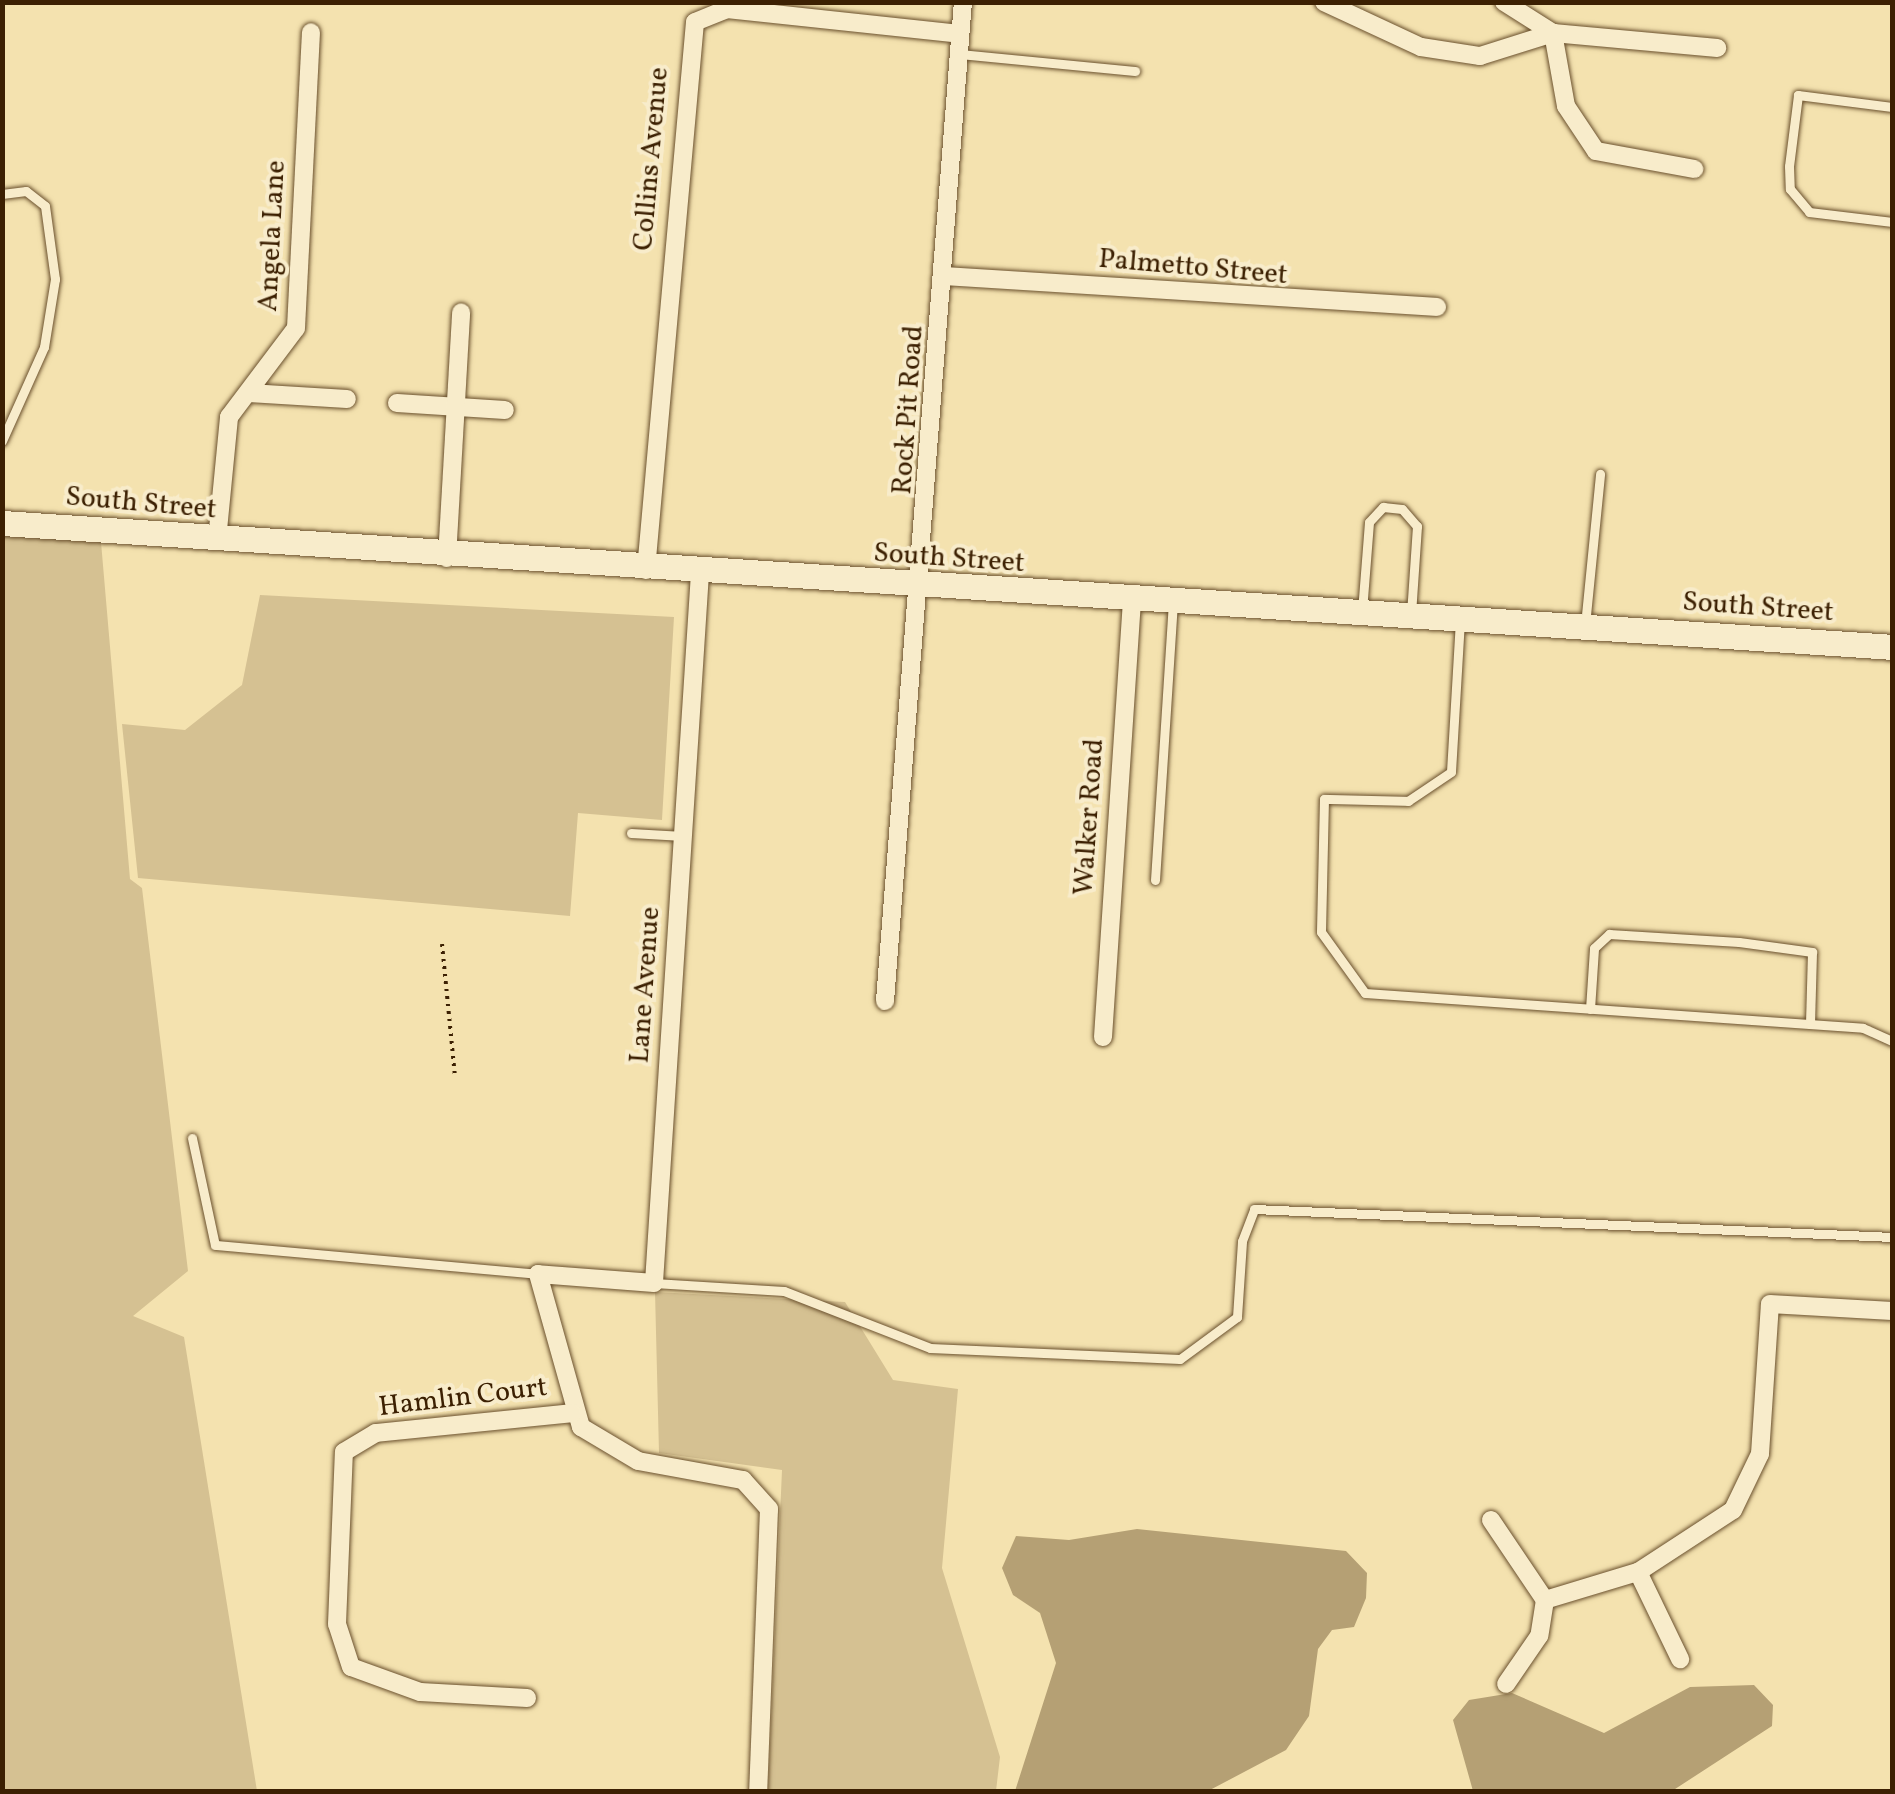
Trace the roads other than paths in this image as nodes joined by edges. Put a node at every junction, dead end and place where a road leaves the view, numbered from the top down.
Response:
1 (964, 2) edge
2 (1324, 2) edge
3 (1504, 2) edge
4 (312, 32) dead end
5 (1553, 32) junction
6 (960, 34) junction
7 (1717, 48) dead end
8 (959, 54) junction
9 (1135, 71) dead end
10 (1892, 106) edge
11 (1694, 169) dead end
12 (2, 194) edge
13 (1892, 222) edge
14 (946, 276) junction
15 (1436, 307) dead end
16 (461, 312) dead end
17 (249, 393) junction
18 (346, 400) dead end
19 (397, 403) dead end
20 (452, 407) junction
21 (505, 410) dead end
22 (2, 441) edge
23 (1600, 474) dead end
24 (2, 524) edge
25 (217, 540) junction
26 (447, 558) junction
27 (646, 570) junction
28 (700, 573) junction
29 (924, 587) junction
30 (1132, 600) junction
31 (1174, 602) junction
32 (1362, 614) junction
33 (1411, 617) junction
34 (1460, 620) junction
35 (1584, 628) junction
36 (1892, 647) edge
37 (632, 833) dead end
38 (684, 836) junction
39 (1155, 880) dead end
40 (885, 1001) dead end
41 (1590, 1008) junction
42 (1810, 1024) junction
43 (1103, 1038) dead end
44 (1892, 1041) edge
45 (192, 1138) dead end
46 (1892, 1237) edge
47 (538, 1274) junction
48 (654, 1284) junction
49 (1892, 1311) edge
50 (572, 1413) junction
51 (1491, 1520) dead end
52 (1638, 1572) junction
53 (1545, 1600) junction
54 (1680, 1659) dead end
55 (1506, 1684) dead end
56 (527, 1698) dead end
57 (758, 1792) edge

1 - 6 street, Rock Pit Road
2 - 5 street
3 - 5 street
4 - 17 street, Angela Lane
5 - 7 street
5 - 11 street
6 - 8 street, Rock Pit Road
6 - 27 street, Collins Avenue
8 - 9 lane
8 - 14 street, Rock Pit Road
10 - 13 lane
12 - 22 lane
14 - 15 street, Palmetto Street
14 - 29 street, Rock Pit Road
16 - 20 street
17 - 18 street
17 - 25 street, Angela Lane
19 - 20 street
20 - 21 street
20 - 26 street
23 - 35 lane
24 - 25 main road, South Street
25 - 26 main road, South Street
26 - 27 main road, South Street
27 - 28 main road, South Street
28 - 29 main road, South Street
28 - 38 street, Lane Avenue
29 - 30 main road, South Street
29 - 40 street, Rock Pit Road
30 - 31 main road, South Street
30 - 43 street, Walker Road
31 - 32 main road, South Street
31 - 39 lane
32 - 33 main road, South Street
32 - 33 lane
33 - 34 main road, South Street
34 - 35 main road, South Street
34 - 41 lane
35 - 36 main road, South Street
37 - 38 lane
38 - 48 street, Lane Avenue
41 - 42 lane
41 - 42 lane
42 - 44 lane
45 - 47 lane
46 - 48 lane
47 - 48 street
47 - 50 street
49 - 52 street
50 - 56 street, Hamlin Court
50 - 57 street
51 - 53 street
52 - 53 street
52 - 54 street
53 - 55 street

